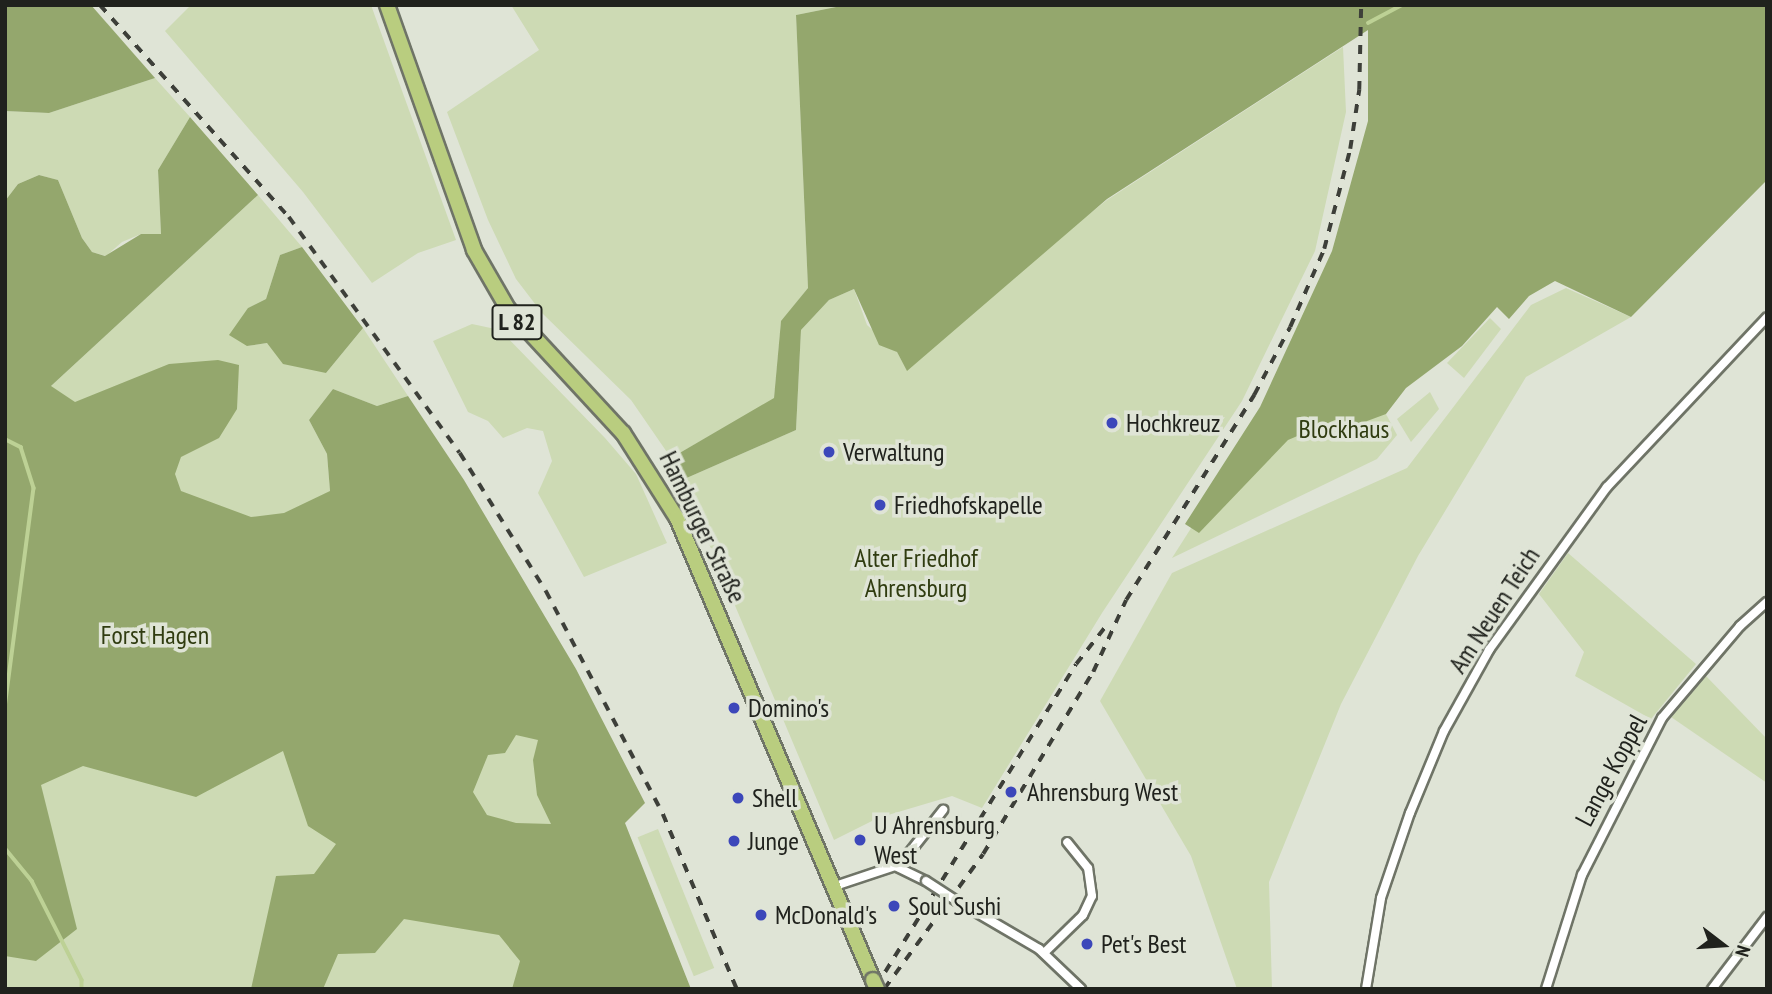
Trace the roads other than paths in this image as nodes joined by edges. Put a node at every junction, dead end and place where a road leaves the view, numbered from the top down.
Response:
1 (387, 5) edge
2 (1767, 317) edge
3 (1767, 602) edge
4 (943, 810) dead end
5 (1067, 842) dead end
6 (898, 867) junction
7 (832, 887) junction
8 (1767, 917) edge
9 (1044, 953) junction
10 (875, 984) edge
11 (1081, 989) edge
12 (1366, 989) edge
13 (1546, 989) edge
14 (1712, 989) edge

1 - 7 main road, Hamburger Straße / L 82
2 - 12 street, Am Neuen Teich
3 - 13 street, Lange Koppel
4 - 6 street
5 - 9 street
6 - 7 street
6 - 9 street, bridge
7 - 10 main road, Hamburger Straße / L 82
8 - 14 street
9 - 11 street

